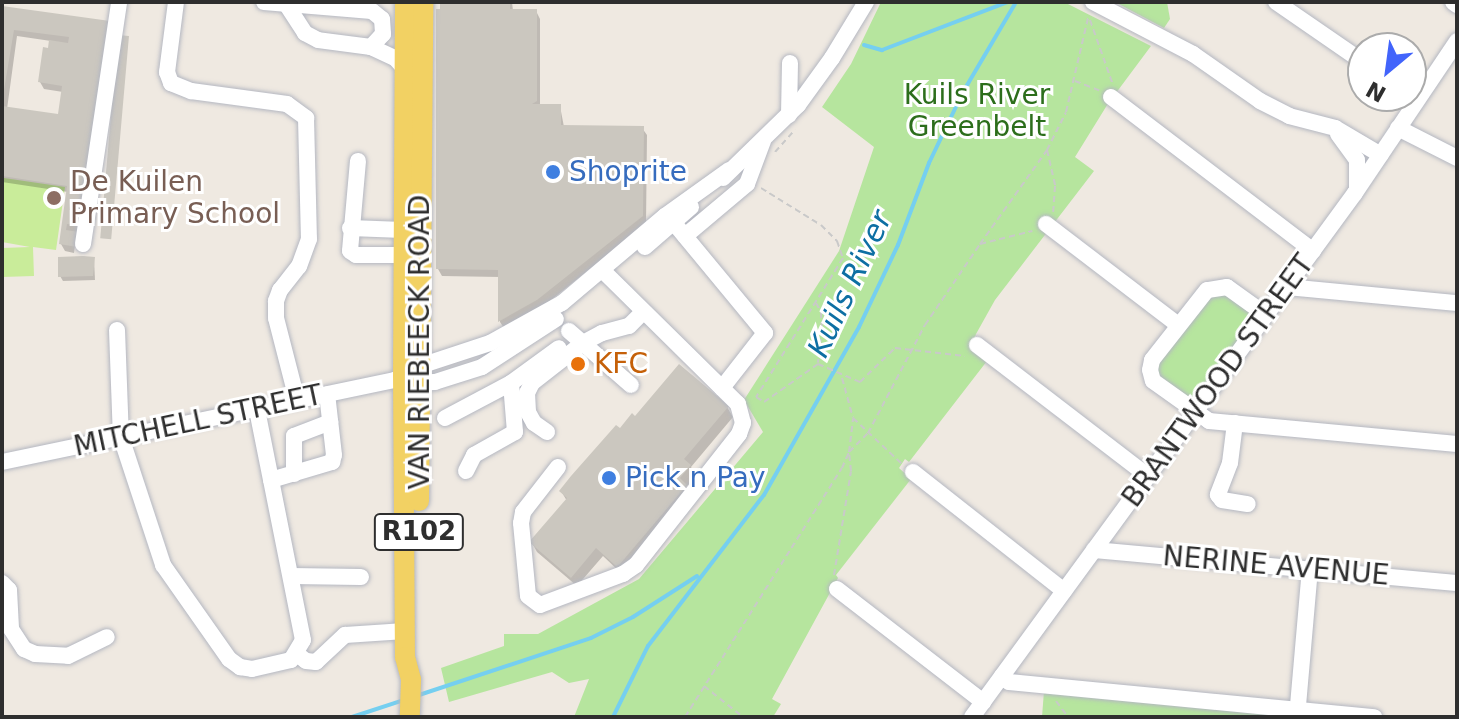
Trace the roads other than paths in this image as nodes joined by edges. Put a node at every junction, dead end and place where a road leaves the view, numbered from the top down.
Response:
1 (119, 2) edge
2 (176, 2) edge
3 (264, 2) edge
4 (405, 2) edge
5 (423, 2) edge
6 (866, 2) edge
7 (1093, 2) edge
8 (1276, 2) edge
9 (287, 5) junction
10 (1457, 41) edge
11 (371, 47) junction
12 (1347, 51) edge
13 (790, 63) dead end
14 (405, 69) junction
15 (1427, 81) edge
16 (1111, 97) road end
17 (1407, 112) edge
18 (789, 115) junction
19 (1320, 125) junction
20 (1398, 128) junction
21 (763, 140) junction
22 (1381, 155) junction
23 (1457, 158) edge
24 (358, 161) dead end
25 (729, 170) junction
26 (1355, 193) junction
27 (1046, 224) road end
28 (350, 228) junction
29 (680, 229) junction
30 (403, 230) junction
31 (83, 244) dead end
32 (1313, 251) junction
33 (403, 255) junction
34 (605, 274) junction
35 (1287, 287) junction
36 (1457, 303) edge
37 (643, 312) junction
38 (1266, 315) junction
39 (1178, 325) junction
40 (117, 330) dead end
41 (540, 330) junction
42 (569, 331) dead end
43 (583, 343) junction
44 (981, 349) road end
45 (563, 352) junction
46 (408, 377) junction
47 (511, 383) junction
48 (631, 385) dead end
49 (722, 388) junction
50 (327, 394) junction
51 (297, 400) junction
52 (257, 409) junction
53 (1194, 413) junction
54 (445, 418) dead end
55 (330, 422) junction
56 (1235, 423) junction
57 (547, 432) dead end
58 (121, 437) junction
59 (1457, 444) edge
60 (2, 462) edge
61 (558, 467) dead end
62 (466, 471) dead end
63 (913, 472) road end
64 (294, 474) junction
65 (1148, 476) junction
66 (271, 480) junction
67 (1248, 504) dead end
68 (1094, 550) junction
69 (1310, 569) junction
70 (291, 576) junction
71 (361, 577) dead end
72 (2, 583) edge
73 (1457, 583) edge
74 (837, 589) road end
75 (1064, 591) junction
76 (405, 631) junction
77 (107, 637) dead end
78 (297, 654) junction
79 (1002, 676) junction
80 (411, 680) junction
81 (983, 702) junction
82 (1297, 713) edge
83 (410, 717) edge
84 (972, 717) edge
85 (1374, 717) edge

1 - 31 street
2 - 51 street
3 - 9 street
4 - 14 main road, VAN RIEBEECK ROAD / R102
5 - 46 main road, VAN RIEBEECK ROAD / R102
6 - 18 street
7 - 19 street
8 - 12 street
9 - 11 street
9 - 11 street
10 - 15 street, BRANTWOOD STREET
11 - 14 street
13 - 18 street
14 - 30 main road, VAN RIEBEECK ROAD / R102
16 - 32 street
17 - 20 street, BRANTWOOD STREET
18 - 21 street
19 - 22 street
19 - 26 street
20 - 22 street, BRANTWOOD STREET
20 - 23 street
21 - 25 street
21 - 29 street
22 - 26 street, BRANTWOOD STREET
24 - 28 street
25 - 29 street
25 - 34 street
26 - 32 street, BRANTWOOD STREET
27 - 39 street
28 - 30 street
28 - 33 street
29 - 34 street
29 - 49 street
30 - 33 main road, VAN RIEBEECK ROAD / R102
32 - 35 street, BRANTWOOD STREET
33 - 46 main road, VAN RIEBEECK ROAD / R102
34 - 37 street
34 - 41 street
34 - 46 street
35 - 36 street
35 - 38 street, BRANTWOOD STREET
37 - 43 street
37 - 49 street
38 - 39 street
38 - 53 street, BRANTWOOD STREET
39 - 53 street
40 - 58 street
41 - 45 street
41 - 46 street
42 - 43 street
43 - 45 street
43 - 48 street
44 - 65 street
45 - 47 street
45 - 57 street
46 - 50 street, MITCHELL STREET
46 - 76 main road, VAN RIEBEECK ROAD / R102
46 - 80 main road, VAN RIEBEECK ROAD / R102
47 - 54 street
47 - 62 street
49 - 61 street
50 - 51 street, MITCHELL STREET
50 - 55 street
51 - 52 street, MITCHELL STREET
52 - 58 street, MITCHELL STREET
52 - 66 street
53 - 56 street
53 - 65 street, BRANTWOOD STREET
55 - 64 street
55 - 64 street
56 - 59 street
56 - 67 street
58 - 60 street, MITCHELL STREET
58 - 78 street
63 - 75 street
64 - 66 street
65 - 68 street, BRANTWOOD STREET
66 - 70 street
68 - 69 street, NERINE AVENUE
68 - 75 street, BRANTWOOD STREET
69 - 73 street, NERINE AVENUE
69 - 82 street
70 - 71 street
70 - 78 street
72 - 77 street
74 - 81 street
75 - 79 street, BRANTWOOD STREET
76 - 78 street
76 - 80 main road, VAN RIEBEECK ROAD / R102
79 - 81 street, BRANTWOOD STREET
79 - 82 street
80 - 83 main road, VAN RIEBEECK ROAD / R102
81 - 84 street, BRANTWOOD STREET
82 - 85 street

